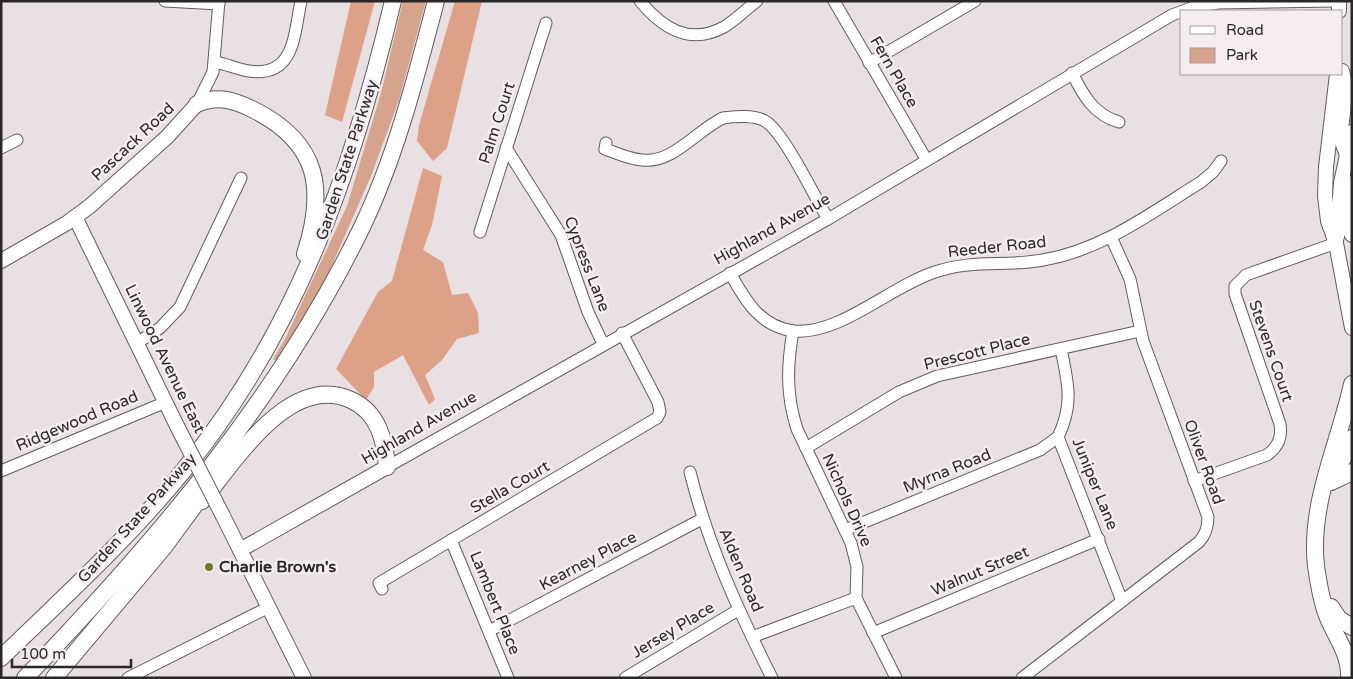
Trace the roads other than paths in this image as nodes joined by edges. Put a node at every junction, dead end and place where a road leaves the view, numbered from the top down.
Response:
1 (165, 1) edge
2 (302, 1) edge
3 (393, 1) edge
4 (436, 1) edge
5 (640, 1) edge
6 (757, 1) edge
7 (834, 1) edge
8 (975, 1) edge
9 (1338, 1) edge
10 (219, 3) edge
11 (1210, 3) edge
12 (1235, 7) edge
13 (1188, 10) edge
14 (1180, 12) edge
15 (546, 23) dead end
16 (215, 62) junction
17 (870, 63) junction
18 (1072, 73) junction
19 (1336, 75) edge
20 (1343, 75) edge
21 (197, 104) junction
22 (1119, 122) dead end
23 (1352, 132) edge
24 (17, 140) dead end
25 (606, 143) dead end
26 (1, 148) edge
27 (506, 148) junction
28 (1349, 157) edge
29 (926, 159) junction
30 (1221, 161) dead end
31 (241, 178) dead end
32 (1352, 183) edge
33 (1338, 210) junction
34 (1352, 215) edge
35 (75, 217) junction
36 (828, 219) junction
37 (362, 227) junction
38 (480, 232) dead end
39 (1352, 235) edge
40 (1111, 237) junction
41 (1336, 243) junction
42 (1, 261) edge
43 (730, 273) junction
44 (1352, 328) edge
45 (793, 331) junction
46 (1140, 332) junction
47 (622, 333) junction
48 (137, 343) junction
49 (603, 344) junction
50 (1061, 349) junction
51 (267, 350) junction
52 (1352, 384) edge
53 (166, 402) junction
54 (1058, 437) junction
55 (1352, 438) edge
56 (806, 448) junction
57 (387, 467) junction
58 (1, 470) edge
59 (690, 472) dead end
60 (1352, 472) edge
61 (1194, 481) junction
62 (1331, 482) junction
63 (1320, 504) junction
64 (702, 519) junction
65 (845, 530) junction
66 (1099, 539) junction
67 (452, 540) junction
68 (164, 547) junction
69 (240, 550) junction
70 (382, 588) dead end
71 (1322, 590) junction
72 (856, 598) junction
73 (1122, 601) junction
74 (269, 607) junction
75 (738, 610) junction
76 (1352, 627) edge
77 (489, 631) junction
78 (873, 632) junction
79 (752, 637) junction
80 (1, 658) edge
81 (25, 678) edge
82 (54, 678) edge
83 (128, 678) edge
84 (304, 678) edge
85 (508, 678) edge
86 (625, 678) edge
87 (772, 678) edge
88 (896, 678) edge
89 (1022, 678) edge
90 (1349, 678) edge

1 - 10 street
2 - 16 street
3 - 51 highway, Garden State Parkway
4 - 37 highway, Garden State Parkway
5 - 6 street
7 - 17 street, Fern Place
8 - 17 street
9 - 12 street, Highland Avenue
10 - 16 street, Pascack Road
11 - 12 street, Highland Avenue
11 - 13 street, Highland Avenue
14 - 18 street, Highland Avenue
15 - 27 street, Palm Court
16 - 21 street, Pascack Road
17 - 29 street, Fern Place
18 - 22 street
18 - 29 street, Highland Avenue
19 - 41 main road
20 - 28 main road
21 - 35 main road, Pascack Road
21 - 51 highway
23 - 28 main road
24 - 26 street
25 - 36 street
27 - 38 street, Palm Court
27 - 49 street, Cypress Lane
28 - 33 main road
29 - 36 street, Highland Avenue
30 - 40 street, Reeder Road
31 - 48 street
32 - 34 main road
33 - 39 main road
33 - 41 main road
35 - 42 main road, Pascack Road
35 - 48 main road, Linwood Avenue East
36 - 43 street, Highland Avenue
37 - 68 highway, Garden State Parkway
37 - 81 highway, Garden State Parkway
40 - 45 street, Reeder Road
40 - 46 street, Oliver Road
41 - 44 main road
41 - 61 street, Stevens Court
43 - 45 street, Reeder Road
43 - 47 street, Highland Avenue
45 - 56 street, Nichols Drive
46 - 50 street, Prescott Place
46 - 61 street, Oliver Road
47 - 49 street, Highland Avenue
47 - 67 street, Stella Court
48 - 53 main road, Linwood Avenue East
49 - 57 street, Highland Avenue
50 - 54 street, Juniper Lane
50 - 56 street, Prescott Place
51 - 80 highway, Garden State Parkway
52 - 63 highway
53 - 58 street, Ridgewood Road
53 - 69 main road, Linwood Avenue East, bridge
54 - 65 street, Myrna Road
54 - 66 street, Juniper Lane
55 - 62 highway
56 - 65 street, Nichols Drive
57 - 68 highway
57 - 69 main road, Highland Avenue
59 - 64 street, Alden Road
60 - 62 highway
61 - 73 street, Oliver Road
62 - 63 highway
63 - 71 highway
64 - 75 street, Alden Road
64 - 77 street, Kearney Place
65 - 72 street, Nichols Drive
66 - 73 street, Juniper Lane
66 - 78 street, Walnut Street
67 - 70 street, Stella Court
67 - 77 street, Lambert Place
68 - 82 highway, Garden State Parkway
69 - 74 main road, Linwood Avenue East
71 - 76 highway
71 - 90 highway
72 - 78 street, Nichols Drive
72 - 79 street
73 - 89 street, Oliver Road
74 - 83 street
74 - 84 main road, Linwood Avenue East
75 - 79 street, Alden Road
75 - 86 street, Jersey Place
77 - 85 street, Lambert Place
78 - 88 street, Nichols Drive
79 - 87 street, Alden Road

